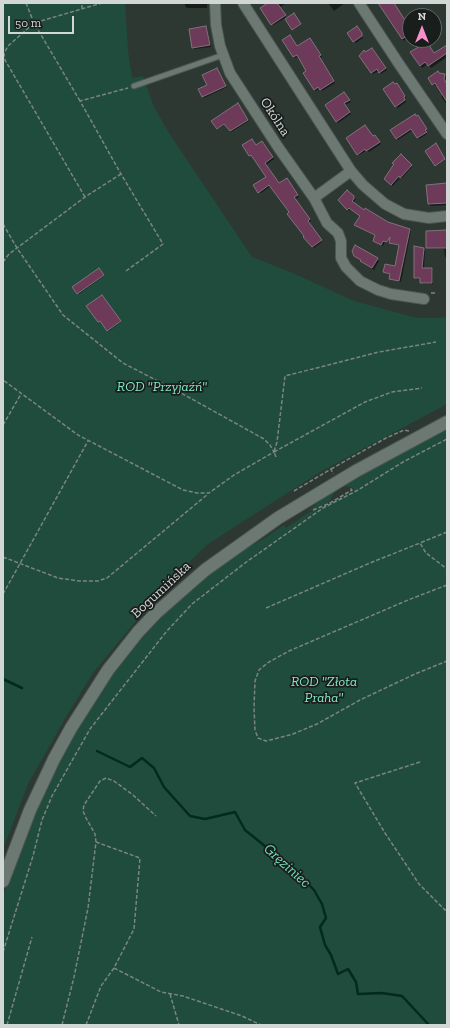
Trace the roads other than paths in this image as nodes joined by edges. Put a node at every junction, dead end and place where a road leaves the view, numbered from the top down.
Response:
1 (215, 3) edge
2 (243, 3) edge
3 (359, 3) edge
4 (223, 55) junction
5 (134, 86) road end
6 (447, 134) edge
7 (351, 172) junction
8 (314, 198) junction
9 (447, 216) edge
10 (427, 296) road end
11 (447, 422) edge
12 (3, 881) edge

1 - 4 street, Okólna
2 - 7 street
3 - 6 street
4 - 5 lane
4 - 8 street, Okólna
7 - 8 street
7 - 9 street
8 - 10 street, Okólna
11 - 12 street, Bogumińska

